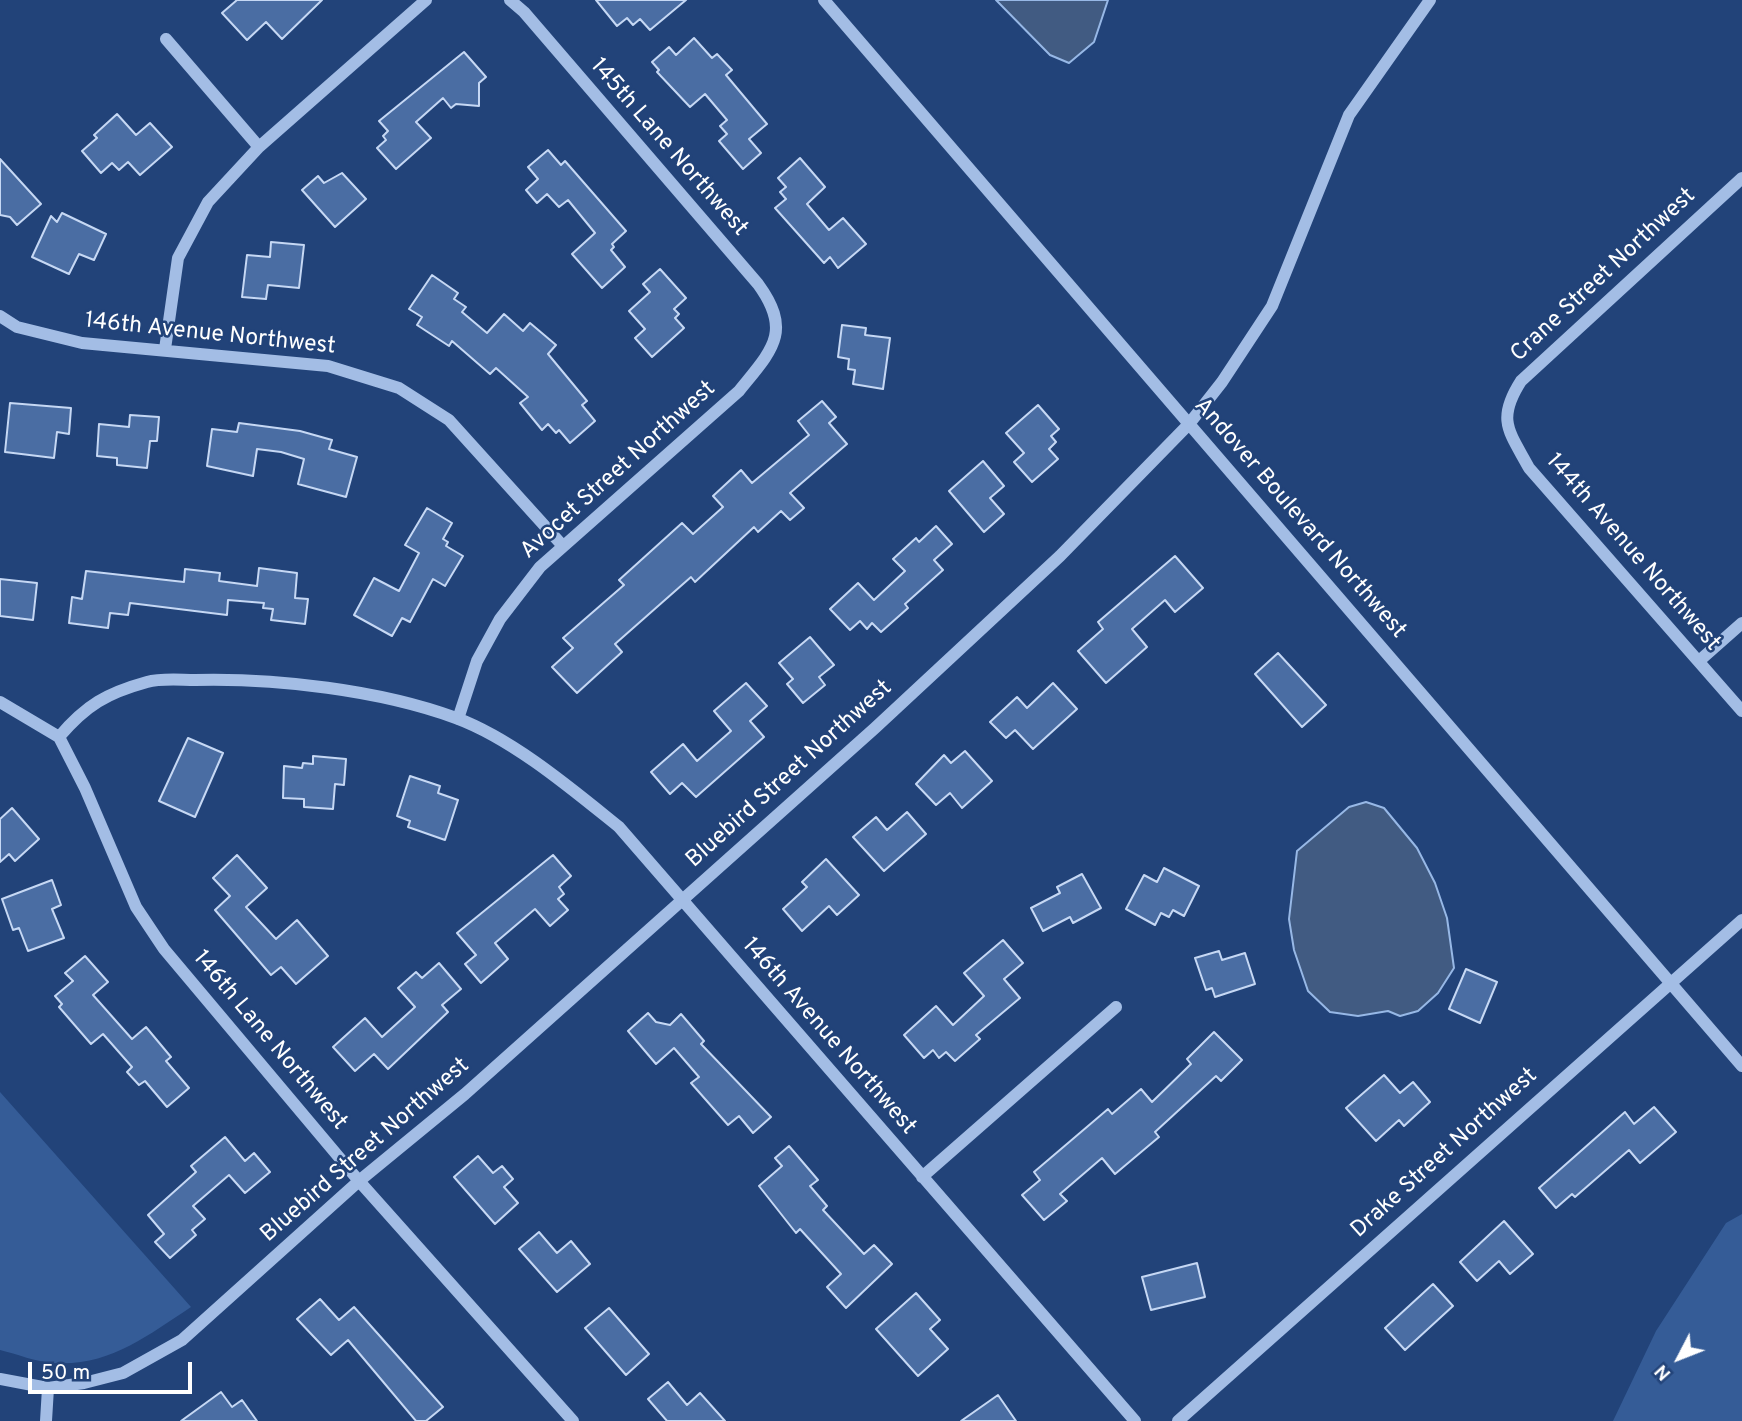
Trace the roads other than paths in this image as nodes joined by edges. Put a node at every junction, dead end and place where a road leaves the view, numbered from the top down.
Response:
1 (426, 0) edge
2 (510, 0) edge
3 (824, 0) edge
4 (1430, 0) edge
5 (166, 39) dead end
6 (259, 147) junction
7 (1742, 178) edge
8 (0, 316) edge
9 (778, 332) joint
10 (165, 349) junction
11 (1505, 413) joint
12 (1189, 424) junction
13 (562, 545) junction
14 (1742, 623) edge
15 (1699, 661) junction
16 (0, 702) edge
17 (1742, 711) edge
18 (457, 719) junction
19 (59, 737) junction
20 (681, 899) junction
21 (1742, 920) edge
22 (1670, 982) junction
23 (1116, 1007) dead end
24 (1742, 1066) edge
25 (922, 1177) junction
26 (359, 1181) junction
27 (0, 1379) edge
28 (48, 1388) junction
29 (46, 1421) edge
30 (573, 1421) edge
31 (1135, 1421) edge
32 (1178, 1421) edge

1 - 6 street
2 - 9 street, 145th Lane Northwest
3 - 12 street, Andover Boulevard Northwest
4 - 12 street, Bluebird Street Northwest
5 - 6 street
6 - 10 street
7 - 11 street, Crane Street Northwest
8 - 10 street, 146th Avenue Northwest
9 - 13 street, Avocet Street Northwest
10 - 13 street, 146th Avenue Northwest
11 - 15 street, 144th Avenue Northwest
12 - 20 street, Bluebird Street Northwest
12 - 22 street, Andover Boulevard Northwest
13 - 18 street, Avocet Street Northwest
14 - 15 street
15 - 17 street, 144th Avenue Northwest
16 - 19 street
18 - 19 street, 146th Avenue Northwest
18 - 20 street, 146th Avenue Northwest
19 - 26 street, 146th Lane Northwest
20 - 25 street, 146th Avenue Northwest
20 - 26 street, Bluebird Street Northwest
21 - 22 street, Drake Street Northwest
22 - 24 street, Andover Boulevard Northwest
22 - 32 street, Drake Street Northwest
23 - 25 street
25 - 31 street, 146th Avenue Northwest
26 - 28 street, Bluebird Street Northwest
26 - 30 street, 146th Lane Northwest
27 - 28 street, Bluebird Street Northwest
28 - 29 street

